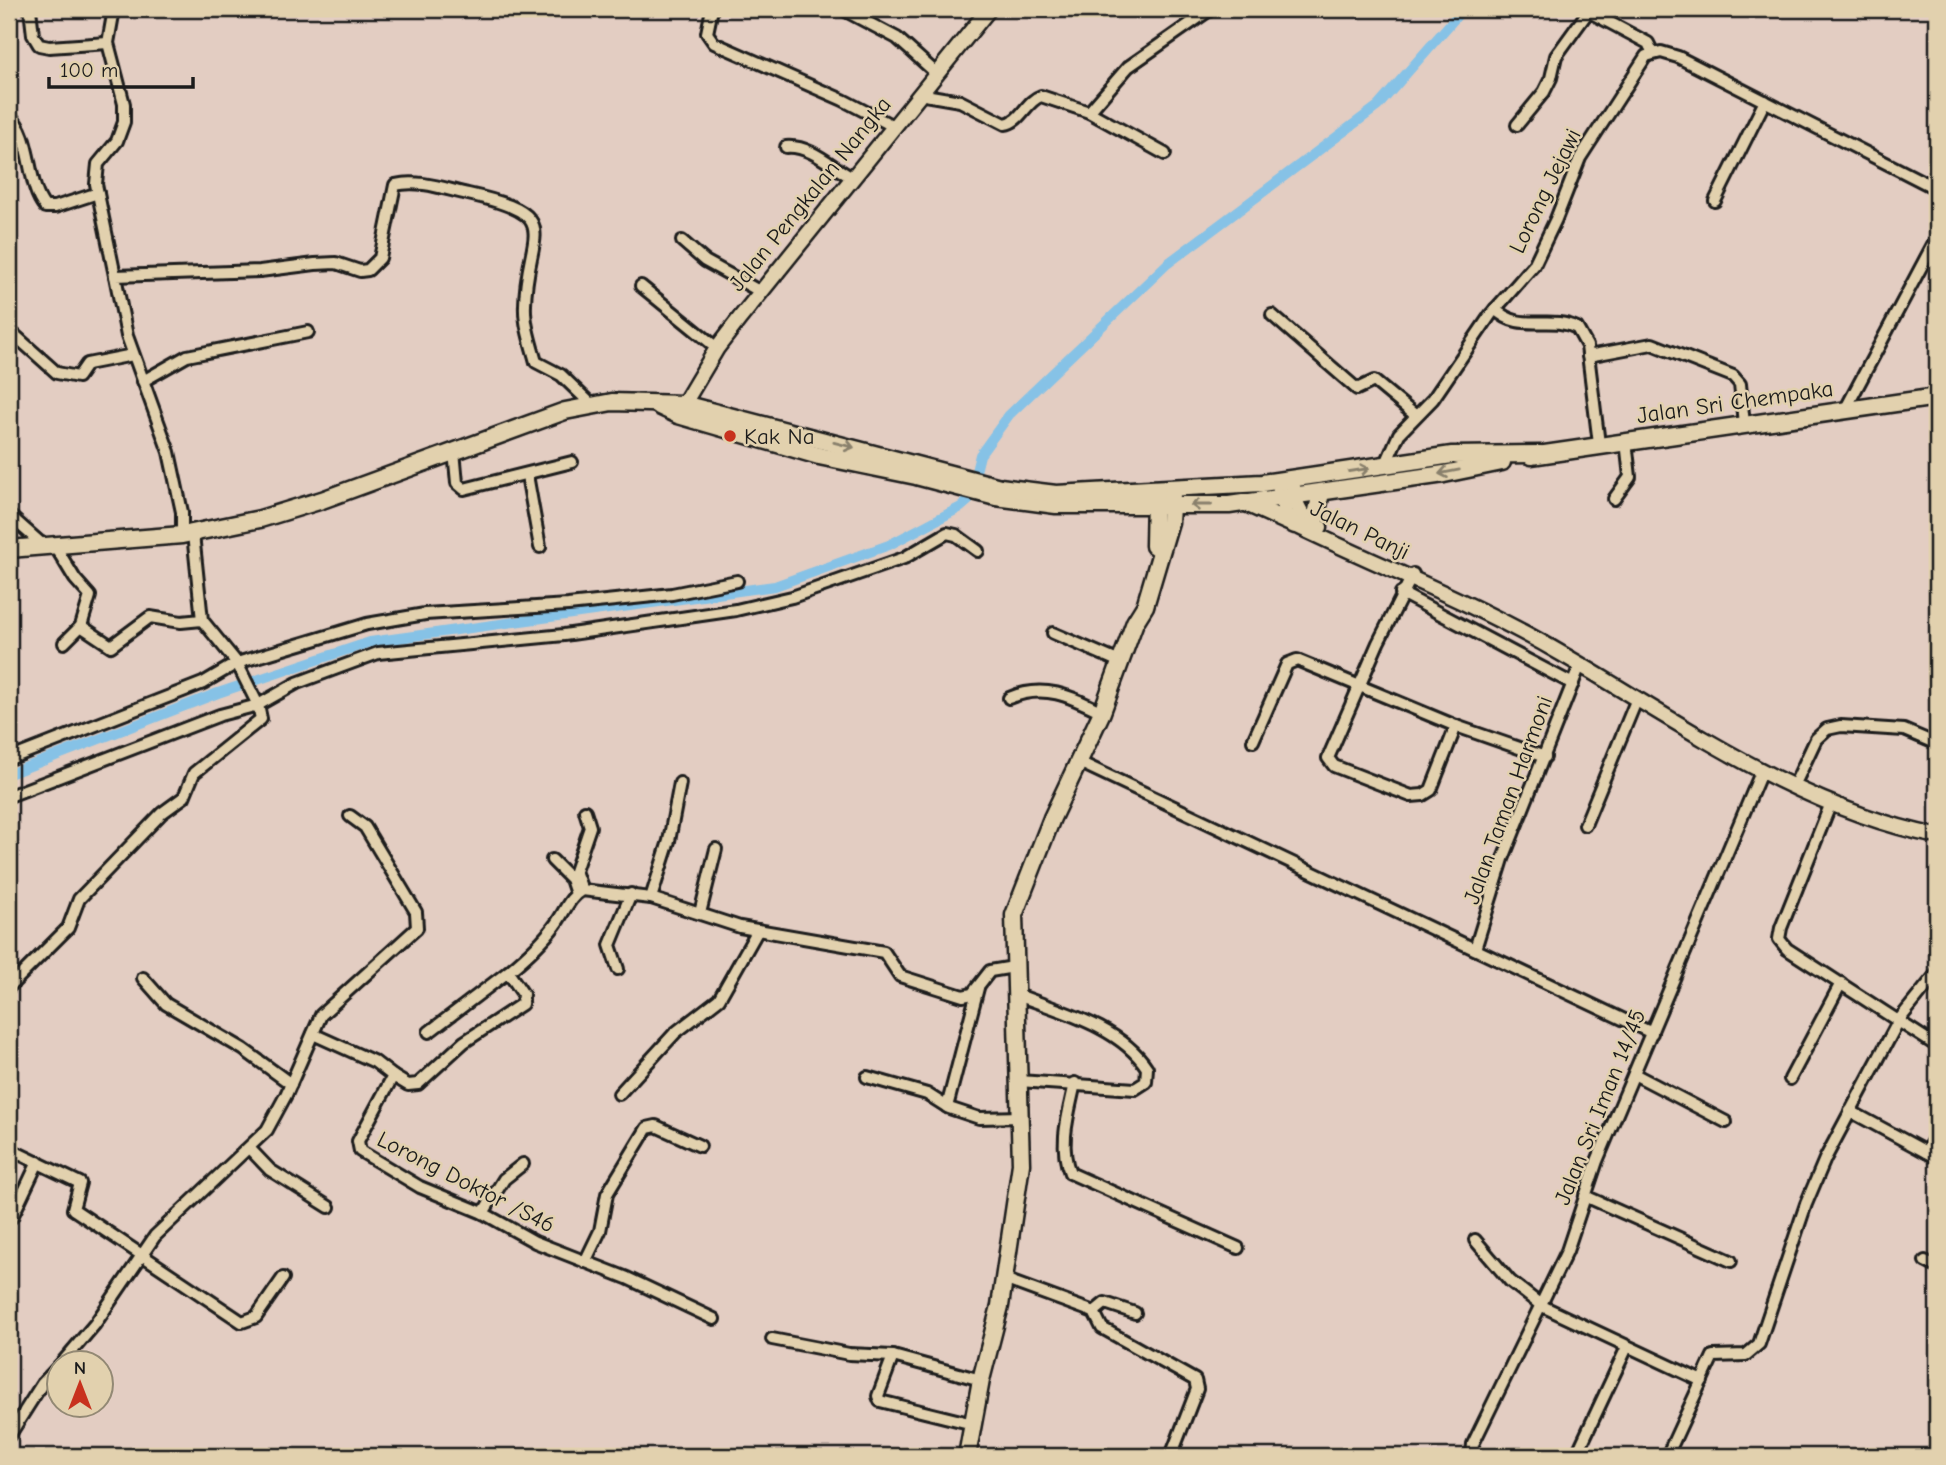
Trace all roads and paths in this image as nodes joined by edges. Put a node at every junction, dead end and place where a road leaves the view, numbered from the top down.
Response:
1 (30, 9) edge
2 (114, 9) edge
3 (712, 9) edge
4 (989, 9) edge
5 (1209, 9) edge
6 (844, 10) edge
7 (1589, 10) edge
8 (108, 43) junction
9 (1653, 53) junction
10 (936, 73) junction
11 (919, 94) junction
12 (1765, 101) junction
13 (1089, 112) junction
14 (9, 115) edge
15 (1517, 125) dead end
16 (892, 126) junction
17 (786, 146) dead end
18 (1165, 154) dead end
19 (852, 178) junction
20 (1937, 189) edge
21 (98, 193) junction
22 (1715, 201) dead end
23 (1937, 237) edge
24 (682, 241) dead end
25 (116, 276) junction
26 (641, 286) dead end
27 (761, 292) junction
28 (1495, 309) junction
29 (1272, 315) dead end
30 (9, 330) edge
31 (308, 332) dead end
32 (718, 348) junction
33 (133, 355) junction
34 (1588, 356) junction
35 (143, 381) junction
36 (1937, 397) edge
37 (592, 404) junction
38 (680, 409) junction
39 (1845, 410) junction
40 (1415, 415) junction
41 (1744, 424) junction
42 (1626, 441) junction
43 (1600, 444) junction
44 (453, 451) junction
45 (1540, 454) junction
46 (572, 463) dead end
47 (1385, 466) junction
48 (527, 475) junction
49 (1285, 480) junction
50 (994, 492) junction
51 (1321, 493) junction
52 (1287, 498) junction
53 (1614, 499) dead end
54 (1161, 500) junction
55 (1244, 503) junction
56 (9, 515) edge
57 (1314, 524) junction
58 (1295, 525) junction
59 (187, 534) junction
60 (50, 546) junction
61 (540, 547) dead end
62 (9, 549) edge
63 (978, 551) dead end
64 (1411, 577) junction
65 (737, 581) dead end
66 (1401, 593) junction
67 (1457, 599) junction
68 (1486, 613) junction
69 (1446, 617) junction
70 (202, 620) junction
71 (81, 626) junction
72 (1052, 633) dead end
73 (1478, 634) junction
74 (64, 643) dead end
75 (1120, 662) junction
76 (1580, 665) junction
77 (239, 667) junction
78 (1573, 684) junction
79 (1360, 685) junction
80 (1009, 698) dead end
81 (256, 700) junction
82 (1636, 701) junction
83 (1102, 712) junction
84 (1456, 726) junction
85 (1253, 741) dead end
86 (1937, 744) edge
87 (1545, 757) junction
88 (9, 759) edge
89 (1079, 762) junction
90 (1762, 769) junction
91 (680, 783) dead end
92 (1794, 786) junction
93 (9, 796) edge
94 (1831, 803) junction
95 (585, 811) dead end
96 (350, 816) dead end
97 (1585, 825) dead end
98 (1937, 836) edge
99 (716, 849) dead end
100 (552, 860) dead end
101 (579, 891) junction
102 (631, 894) junction
103 (651, 898) junction
104 (700, 913) junction
105 (758, 930) junction
106 (1475, 949) junction
107 (1014, 967) junction
108 (618, 969) dead end
109 (508, 972) junction
110 (1937, 973) edge
111 (143, 978) dead end
112 (1841, 984) junction
113 (979, 985) junction
114 (9, 987) edge
115 (1016, 994) junction
116 (1899, 1020) junction
117 (429, 1032) dead end
118 (1652, 1033) junction
119 (313, 1034) junction
120 (1937, 1046) edge
121 (1634, 1074) junction
122 (393, 1076) junction
123 (867, 1077) dead end
124 (1790, 1079) dead end
125 (1019, 1081) junction
126 (1075, 1083) junction
127 (291, 1084) junction
128 (619, 1094) dead end
129 (947, 1107) junction
130 (1850, 1111) junction
131 (1022, 1117) junction
132 (1726, 1122) dead end
133 (1937, 1134) edge
134 (700, 1146) dead end
135 (9, 1149) edge
136 (250, 1149) junction
137 (1926, 1152) junction
138 (1937, 1158) edge
139 (38, 1162) junction
140 (523, 1164) dead end
141 (1586, 1196) junction
142 (329, 1207) dead end
143 (483, 1213) junction
144 (12, 1217) dead end
145 (1475, 1240) dead end
146 (1238, 1248) dead end
147 (143, 1254) junction
148 (1731, 1261) dead end
149 (1925, 1261) dead end
150 (585, 1262) junction
151 (1937, 1267) edge
152 (283, 1279) dead end
153 (1004, 1279) junction
154 (1542, 1307) junction
155 (1094, 1312) junction
156 (1135, 1313) dead end
157 (714, 1319) dead end
158 (772, 1339) dead end
159 (1627, 1347) junction
160 (72, 1350) edge
161 (893, 1356) junction
162 (46, 1380) edge
163 (981, 1380) junction
164 (1703, 1381) junction
165 (973, 1424) junction
166 (9, 1436) edge
167 (967, 1456) edge
168 (1171, 1456) edge
169 (1472, 1456) edge
170 (1576, 1456) edge
171 (1667, 1456) edge

1 - 8 street
2 - 8 street
3 - 16 street
4 - 10 street, Jalan Pengkalan Nangka
5 - 13 street
6 - 10 street
7 - 9 street
7 - 15 street
8 - 21 street
9 - 12 street
9 - 28 street, Lorong Jejawi
10 - 11 street, Jalan Pengkalan Nangka
11 - 13 street
11 - 16 street, Jalan Pengkalan Nangka
12 - 20 street
12 - 22 street
13 - 18 street
14 - 21 street
16 - 19 street, Jalan Pengkalan Nangka
17 - 19 street
19 - 27 street, Jalan Pengkalan Nangka
21 - 25 street
23 - 39 street
24 - 27 street
25 - 33 street
25 - 37 street
26 - 32 street
27 - 32 street, Jalan Pengkalan Nangka
28 - 34 street
28 - 40 street, Lorong Jejawi
29 - 40 street
30 - 33 street
31 - 35 street
32 - 38 street, Jalan Pengkalan Nangka
33 - 35 street
34 - 41 street
34 - 43 street
35 - 59 street
36 - 39 main road, Jalan Sri Chempaka
37 - 38 main road
37 - 44 main road
38 - 50 main road
39 - 41 main road, Jalan Sri Chempaka
40 - 47 street, Lorong Jejawi
41 - 42 main road, Jalan Sri Chempaka
42 - 43 main road, Jalan Sri Chempaka
42 - 53 street
43 - 45 main road, Jalan Sri Chempaka
44 - 48 street
44 - 59 main road
45 - 47 main road
45 -> 51 main road
46 - 48 street
49 -> 47 main road
48 - 61 street
49 - 52 street
49 - 54 main road
50 - 54 main road
50 - 54 main road
51 - 52 main road
51 - 57 main road
52 - 55 main road
52 - 57 street
52 - 58 street, Jalan Panji
55 -> 54 main road
54 - 75 main road
55 - 58 main road
56 - 60 street
57 - 64 street
58 - 64 street, Jalan Panji
59 - 60 main road
59 - 70 street
60 - 62 main road
60 - 71 street
63 - 81 street
64 - 66 street
64 - 67 street
65 - 77 street
66 - 69 street
66 - 79 street
67 - 68 street
67 - 69 street
68 - 73 street
68 - 76 street
69 - 73 street
70 - 71 street
70 - 77 street
71 - 74 street
72 - 75 street
73 - 78 street
75 - 83 main road
76 - 78 street, Jalan Taman Harmoni
76 - 82 street
77 - 81 street
77 - 88 street
78 - 87 street, Jalan Taman Harmoni
79 - 84 street
79 - 84 street
79 - 85 street
80 - 83 street
81 - 93 street
81 - 114 street
82 - 90 street
82 - 97 street
83 - 89 main road
84 - 87 street
86 - 92 street
87 - 106 street, Jalan Taman Harmoni
89 - 106 street
89 - 107 main road
90 - 92 street
90 - 118 street, Jalan Sri Iman 14/45
91 - 103 street
92 - 94 street
94 - 98 street
94 - 112 street
95 - 101 street
96 - 119 street
99 - 104 street
100 - 101 street
101 - 102 street
101 - 109 street
102 - 103 street
102 - 108 street
103 - 104 street
104 - 105 street
105 - 113 street
105 - 128 street
106 - 118 street
107 - 113 street
107 - 115 main road
109 - 117 street
109 - 122 street
110 - 116 street
111 - 127 street
112 - 116 street
112 - 124 street
113 - 129 street
115 - 125 main road
115 - 126 street
116 - 120 street
116 - 130 street
118 - 121 street, Jalan Sri Iman 14/45
119 - 122 street
119 - 127 street
121 - 132 street
121 - 141 street, Jalan Sri Iman 14/45
122 - 143 street, Lorong Doktor /S46
123 - 129 street
125 - 126 street
125 - 131 main road
126 - 146 street
127 - 136 street
129 - 131 street
130 - 137 street
130 - 164 street
131 - 153 main road
133 - 137 street
134 - 150 street
135 - 139 street
136 - 142 street
136 - 147 street
137 - 138 street
139 - 144 street
139 - 147 street
140 - 143 street
141 - 148 street
141 - 154 street, Jalan Sri Iman 14/45
143 - 150 street, Lorong Doktor /S46
145 - 154 street
147 - 152 street
147 - 160 street
149 - 151 street
150 - 157 street, Lorong Doktor /S46
153 - 155 street
153 - 163 main road
154 - 159 street
154 - 169 street, Jalan Sri Iman 14/45
155 - 156 street
155 - 168 street
158 - 161 street
159 - 164 street
159 - 170 street
161 - 163 street
161 - 165 street
162 - 166 street
163 - 165 main road
164 - 171 street
165 - 167 main road

